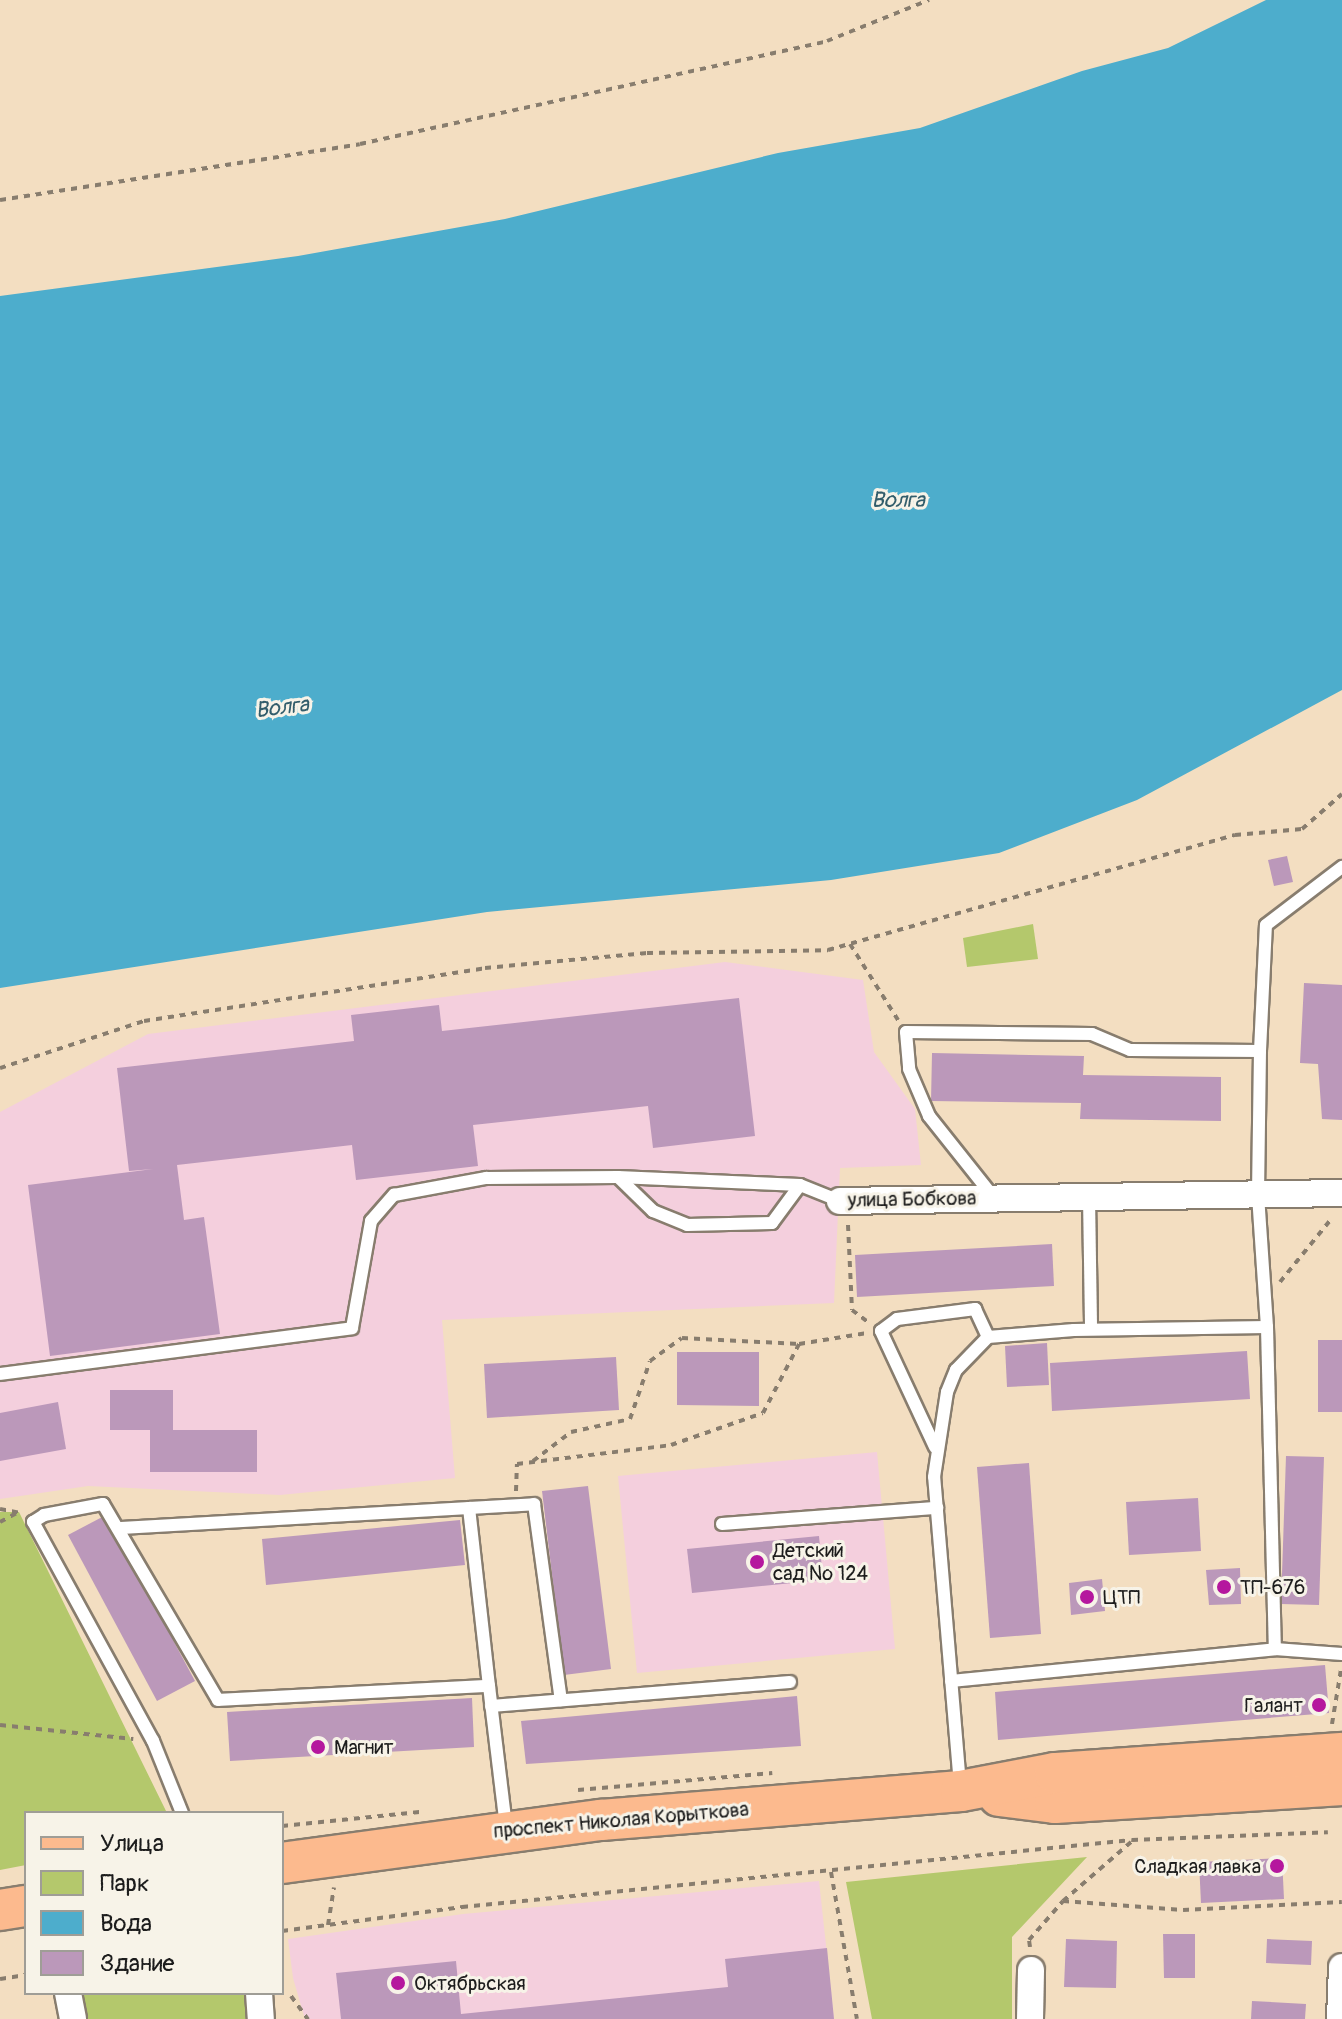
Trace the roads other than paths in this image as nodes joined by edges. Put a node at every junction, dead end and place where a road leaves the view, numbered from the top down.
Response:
1 (1342, 867) edge
2 (1260, 1051) junction
3 (618, 1177) junction
4 (800, 1185) junction
5 (1258, 1194) junction
6 (1089, 1197) junction
7 (995, 1199) junction
8 (1341, 1200) edge
9 (843, 1201) joint
10 (1267, 1327) junction
11 (1091, 1329) junction
12 (988, 1337) junction
13 (0, 1374) edge
14 (935, 1447) junction
15 (469, 1508) junction
16 (937, 1508) junction
17 (722, 1524) dead end
18 (121, 1528) junction
19 (1275, 1649) junction
20 (1342, 1654) edge
21 (951, 1681) junction
22 (790, 1682) dead end
23 (489, 1686) junction
24 (561, 1700) junction
25 (491, 1706) junction
26 (1337, 1740) edge
27 (1342, 1785) edge
28 (961, 1791) junction
29 (181, 1811) edge
30 (506, 1830) junction
31 (284, 1863) edge
32 (24, 1906) edge
33 (0, 1910) edge
34 (1342, 1967) edge
35 (1031, 1970) road end
36 (68, 1995) edge
37 (259, 1995) edge
38 (73, 2019) edge
39 (261, 2019) edge
40 (1030, 2019) edge
41 (1340, 2019) edge

1 - 2 lane
2 - 5 lane
2 - 7 lane
3 - 4 lane, улица Бобкова
3 - 4 lane
3 - 13 lane, улица Бобкова
4 - 9 lane, улица Бобкова
5 - 6 street, улица Бобкова
5 - 8 street, улица Бобкова
5 - 10 lane
6 - 7 street, улица Бобкова
6 - 11 lane
7 - 9 street, улица Бобкова
10 - 11 lane
10 - 19 lane
11 - 12 lane
12 - 14 lane
12 - 14 lane
14 - 16 lane
15 - 18 lane
15 - 23 lane
15 - 24 lane
16 - 17 lane
16 - 21 lane
18 - 23 lane
18 - 29 lane
19 - 20 lane
19 - 21 lane
21 - 28 lane
22 - 24 lane
23 - 25 lane
24 - 25 lane
25 - 30 lane
26 - 28 main road, проспект Николая Корыткова
27 - 28 main road, проспект Николая Корыткова
28 - 30 main road, проспект Николая Корыткова
30 - 31 main road, проспект Николая Корыткова
32 - 33 main road
34 - 41 street
35 - 40 street
36 - 38 street
37 - 39 street

